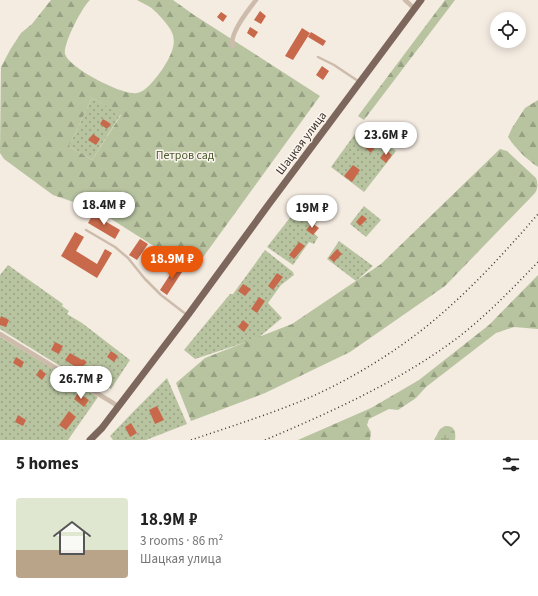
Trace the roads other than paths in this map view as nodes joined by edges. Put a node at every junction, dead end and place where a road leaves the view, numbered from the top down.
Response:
1 (256, 0) edge
2 (405, 0) edge
3 (421, 0) edge
4 (415, 8) junction
5 (233, 46) dead end
6 (318, 57) dead end
7 (360, 83) junction
8 (86, 230) dead end
9 (188, 315) junction
10 (0, 334) edge
11 (118, 406) junction
12 (90, 440) edge

1 - 5 street
2 - 4 street
3 - 4 main road, Шацкая улица
4 - 7 main road, Шацкая улица
6 - 7 lane
7 - 9 main road, Шацкая улица
8 - 9 lane
9 - 11 main road, Шацкая улица
10 - 11 street
11 - 12 main road, Шацкая улица

